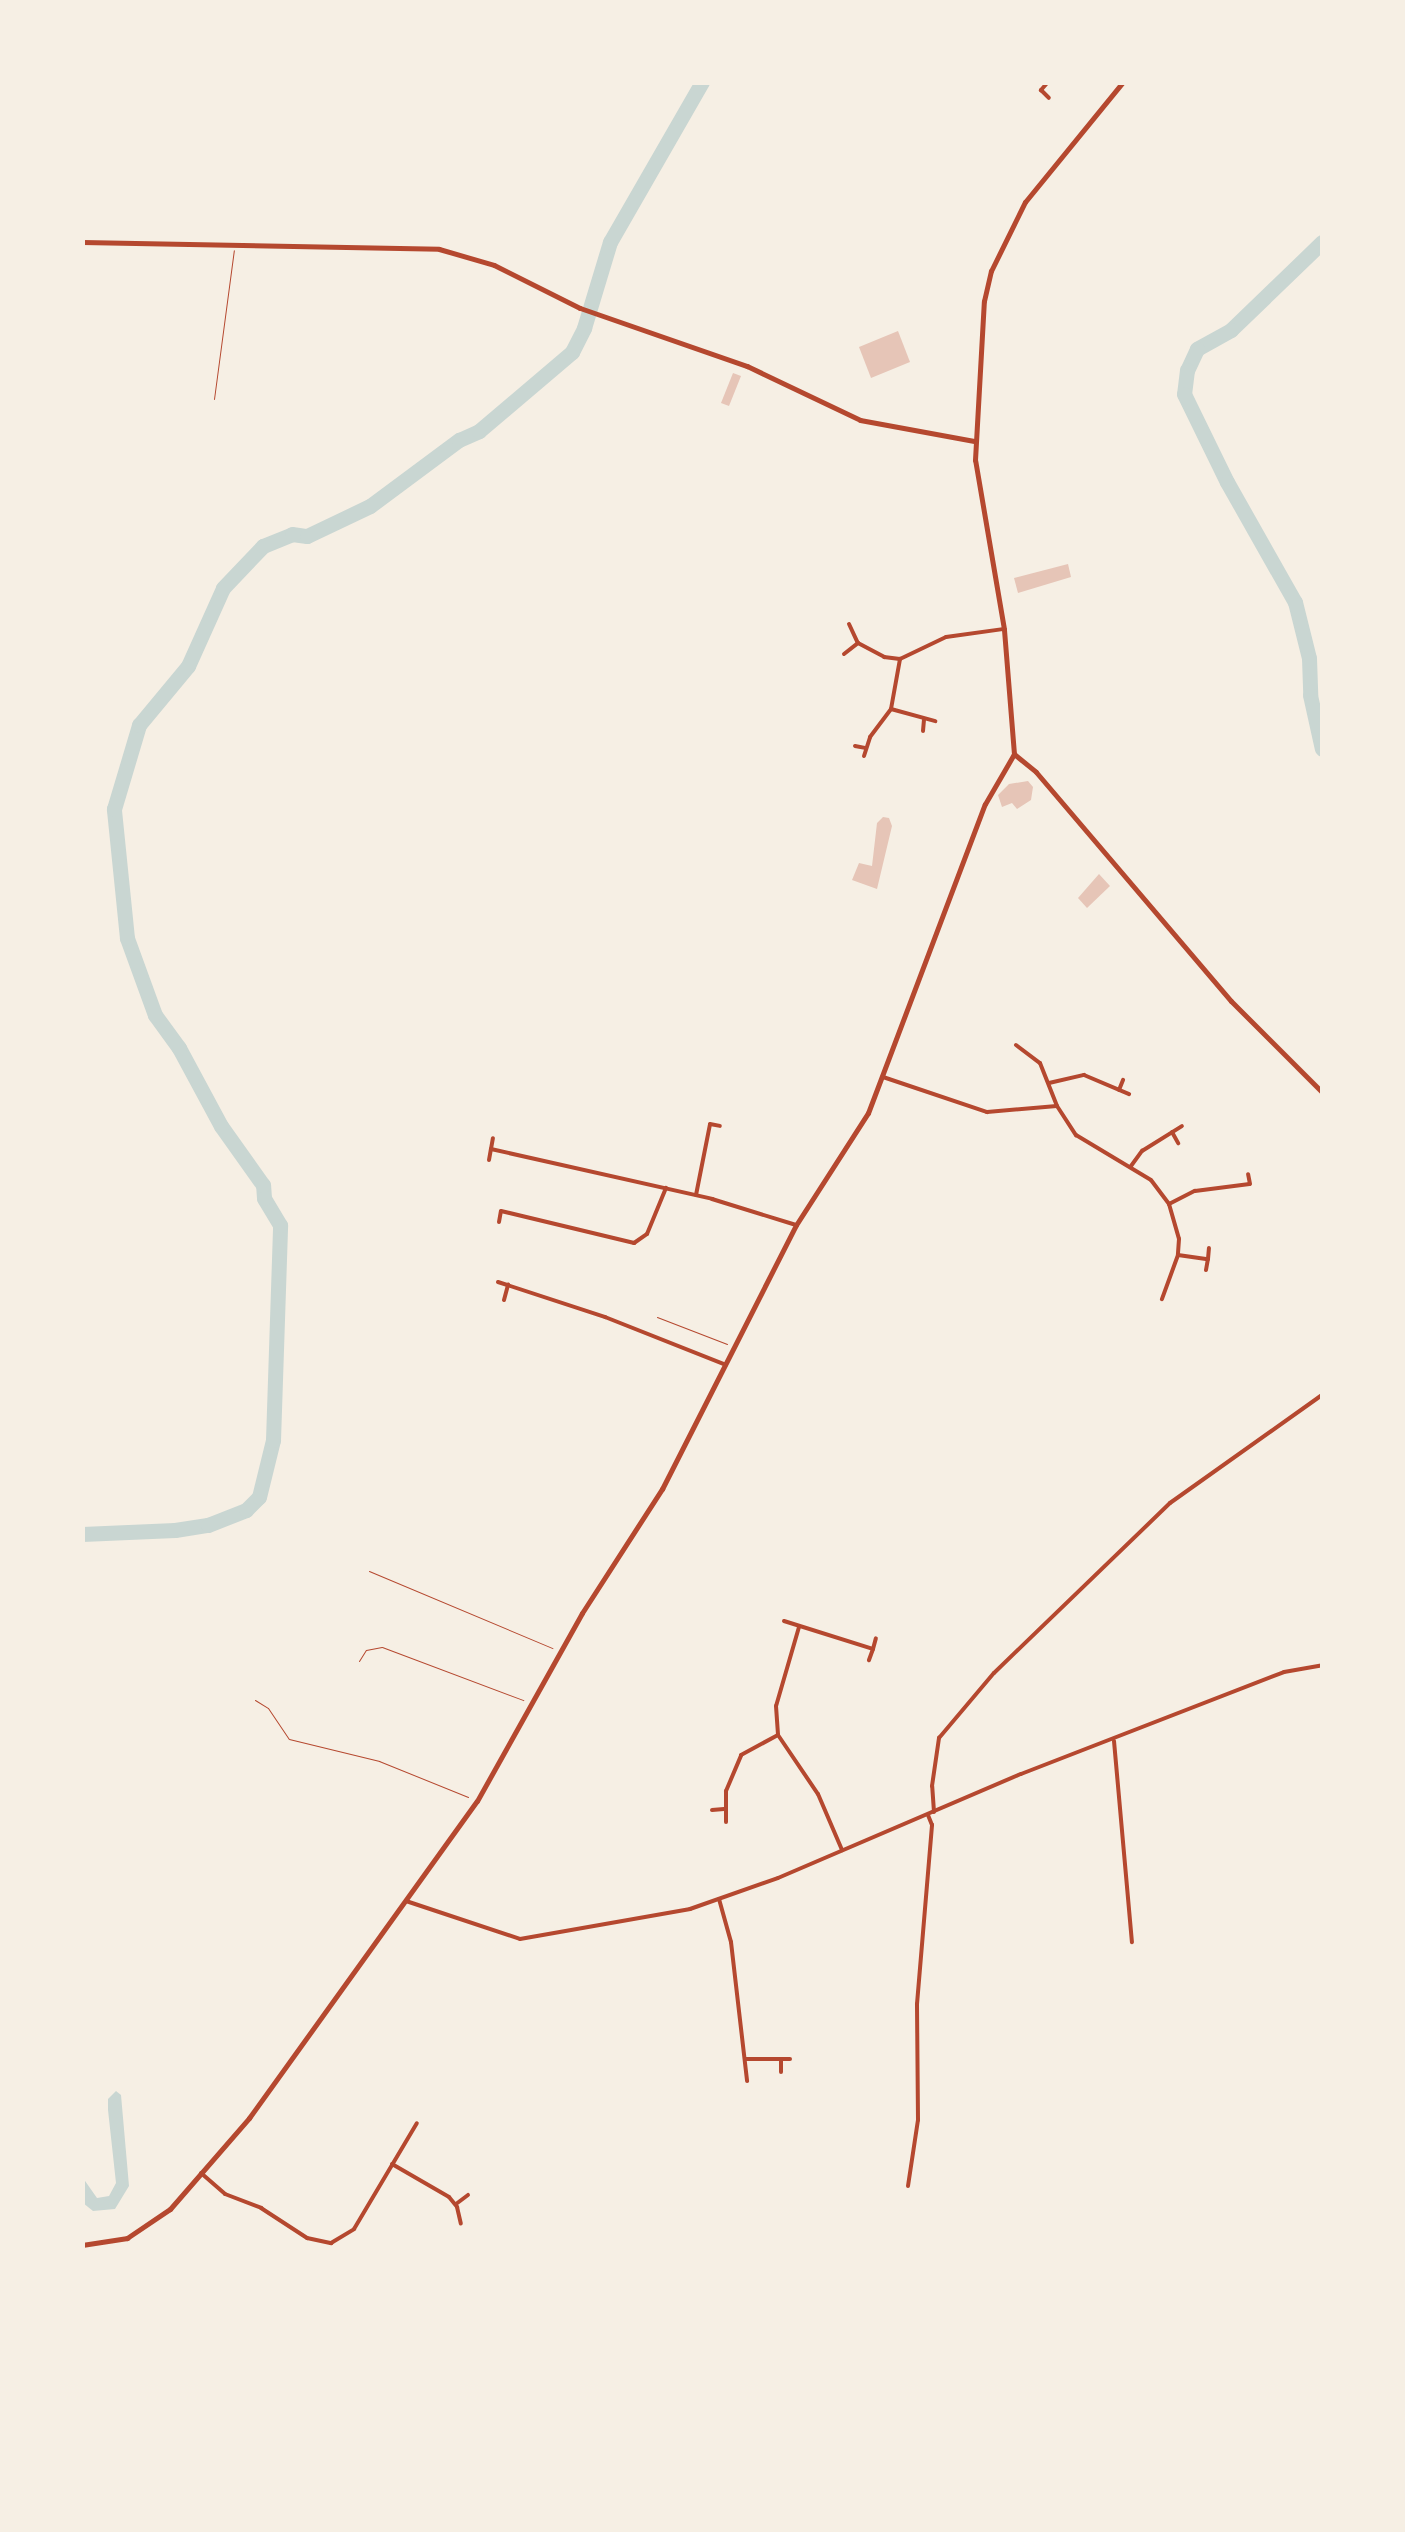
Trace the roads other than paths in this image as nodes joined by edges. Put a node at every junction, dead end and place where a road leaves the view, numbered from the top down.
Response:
1 (1048, 82) edge
2 (1123, 82) edge
3 (1050, 98) dead end
4 (82, 242) edge
5 (234, 242) junction
6 (214, 399) dead end
7 (974, 440) junction
8 (848, 624) dead end
9 (1004, 630) junction
10 (858, 643) junction
11 (844, 654) dead end
12 (900, 659) junction
13 (891, 709) junction
14 (924, 720) junction
15 (935, 721) dead end
16 (923, 731) dead end
17 (855, 746) dead end
18 (866, 748) junction
19 (1014, 754) junction
20 (864, 756) dead end
21 (1016, 1044) dead end
22 (883, 1076) junction
23 (1123, 1080) dead end
24 (1049, 1083) junction
25 (1120, 1090) junction
26 (1322, 1092) edge
27 (1129, 1094) dead end
28 (1057, 1106) junction
29 (703, 1123) dead end
30 (710, 1124) junction
31 (720, 1126) dead end
32 (1182, 1126) dead end
33 (1172, 1132) junction
34 (492, 1138) dead end
35 (1178, 1144) dead end
36 (491, 1149) junction
37 (489, 1160) dead end
38 (1131, 1166) junction
39 (1248, 1174) dead end
40 (1250, 1184) junction
41 (666, 1188) junction
42 (1251, 1193) dead end
43 (696, 1195) junction
44 (1169, 1204) junction
45 (498, 1222) dead end
46 (796, 1225) junction
47 (1209, 1248) dead end
48 (1178, 1256) junction
49 (1208, 1259) junction
50 (1206, 1270) dead end
51 (498, 1282) dead end
52 (508, 1285) junction
53 (1162, 1299) dead end
54 (504, 1300) dead end
55 (726, 1365) junction
56 (1322, 1394) edge
57 (784, 1622) dead end
58 (799, 1627) junction
59 (876, 1638) dead end
60 (872, 1649) junction
61 (869, 1660) dead end
62 (1322, 1664) edge
63 (778, 1735) junction
64 (1114, 1741) junction
65 (712, 1810) dead end
66 (724, 1810) junction
67 (931, 1813) junction
68 (726, 1822) dead end
69 (842, 1850) junction
70 (719, 1899) junction
71 (406, 1901) junction
72 (1132, 1942) dead end
73 (781, 2059) junction
74 (745, 2060) junction
75 (790, 2060) dead end
76 (781, 2072) dead end
77 (747, 2081) dead end
78 (417, 2124) dead end
79 (392, 2164) junction
80 (201, 2173) junction
81 (908, 2186) dead end
82 (468, 2194) dead end
83 (455, 2204) junction
84 (461, 2224) dead end
85 (82, 2245) edge

1 - 3 street
2 - 7 street
4 - 5 street
5 - 6 lane
5 - 7 street
7 - 9 street
8 - 10 street
9 - 12 street
9 - 19 street
10 - 11 street
10 - 12 street
12 - 13 street
13 - 14 street
13 - 18 street
14 - 15 street
14 - 16 street
17 - 18 street
18 - 20 street
19 - 22 street
19 - 26 street
21 - 24 street
22 - 28 street
22 - 46 street
23 - 25 street
24 - 25 street
24 - 28 street
25 - 27 street
28 - 38 street
29 - 30 street
30 - 31 street
30 - 43 street
32 - 33 street
33 - 35 street
33 - 38 street
34 - 36 street
36 - 37 street
36 - 41 street
38 - 44 street
39 - 40 street
40 - 42 street
40 - 44 street
41 - 43 street
41 - 45 street
43 - 46 street
44 - 48 street
46 - 55 street
47 - 49 street
48 - 49 street
48 - 53 street
49 - 50 street
51 - 52 street
52 - 54 street
52 - 55 street
55 - 71 street
56 - 67 street
57 - 58 street
58 - 60 street
58 - 63 street
59 - 60 street
60 - 61 street
62 - 64 street
63 - 66 street
63 - 69 street
64 - 67 street
64 - 72 street
65 - 66 street
66 - 68 street
67 - 69 street
67 - 81 street
69 - 70 street
70 - 71 street
70 - 74 street
71 - 80 street
73 - 74 street
73 - 75 street
73 - 76 street
74 - 77 street
78 - 79 street
79 - 80 street
79 - 83 street
80 - 85 street
82 - 83 street
83 - 84 street

